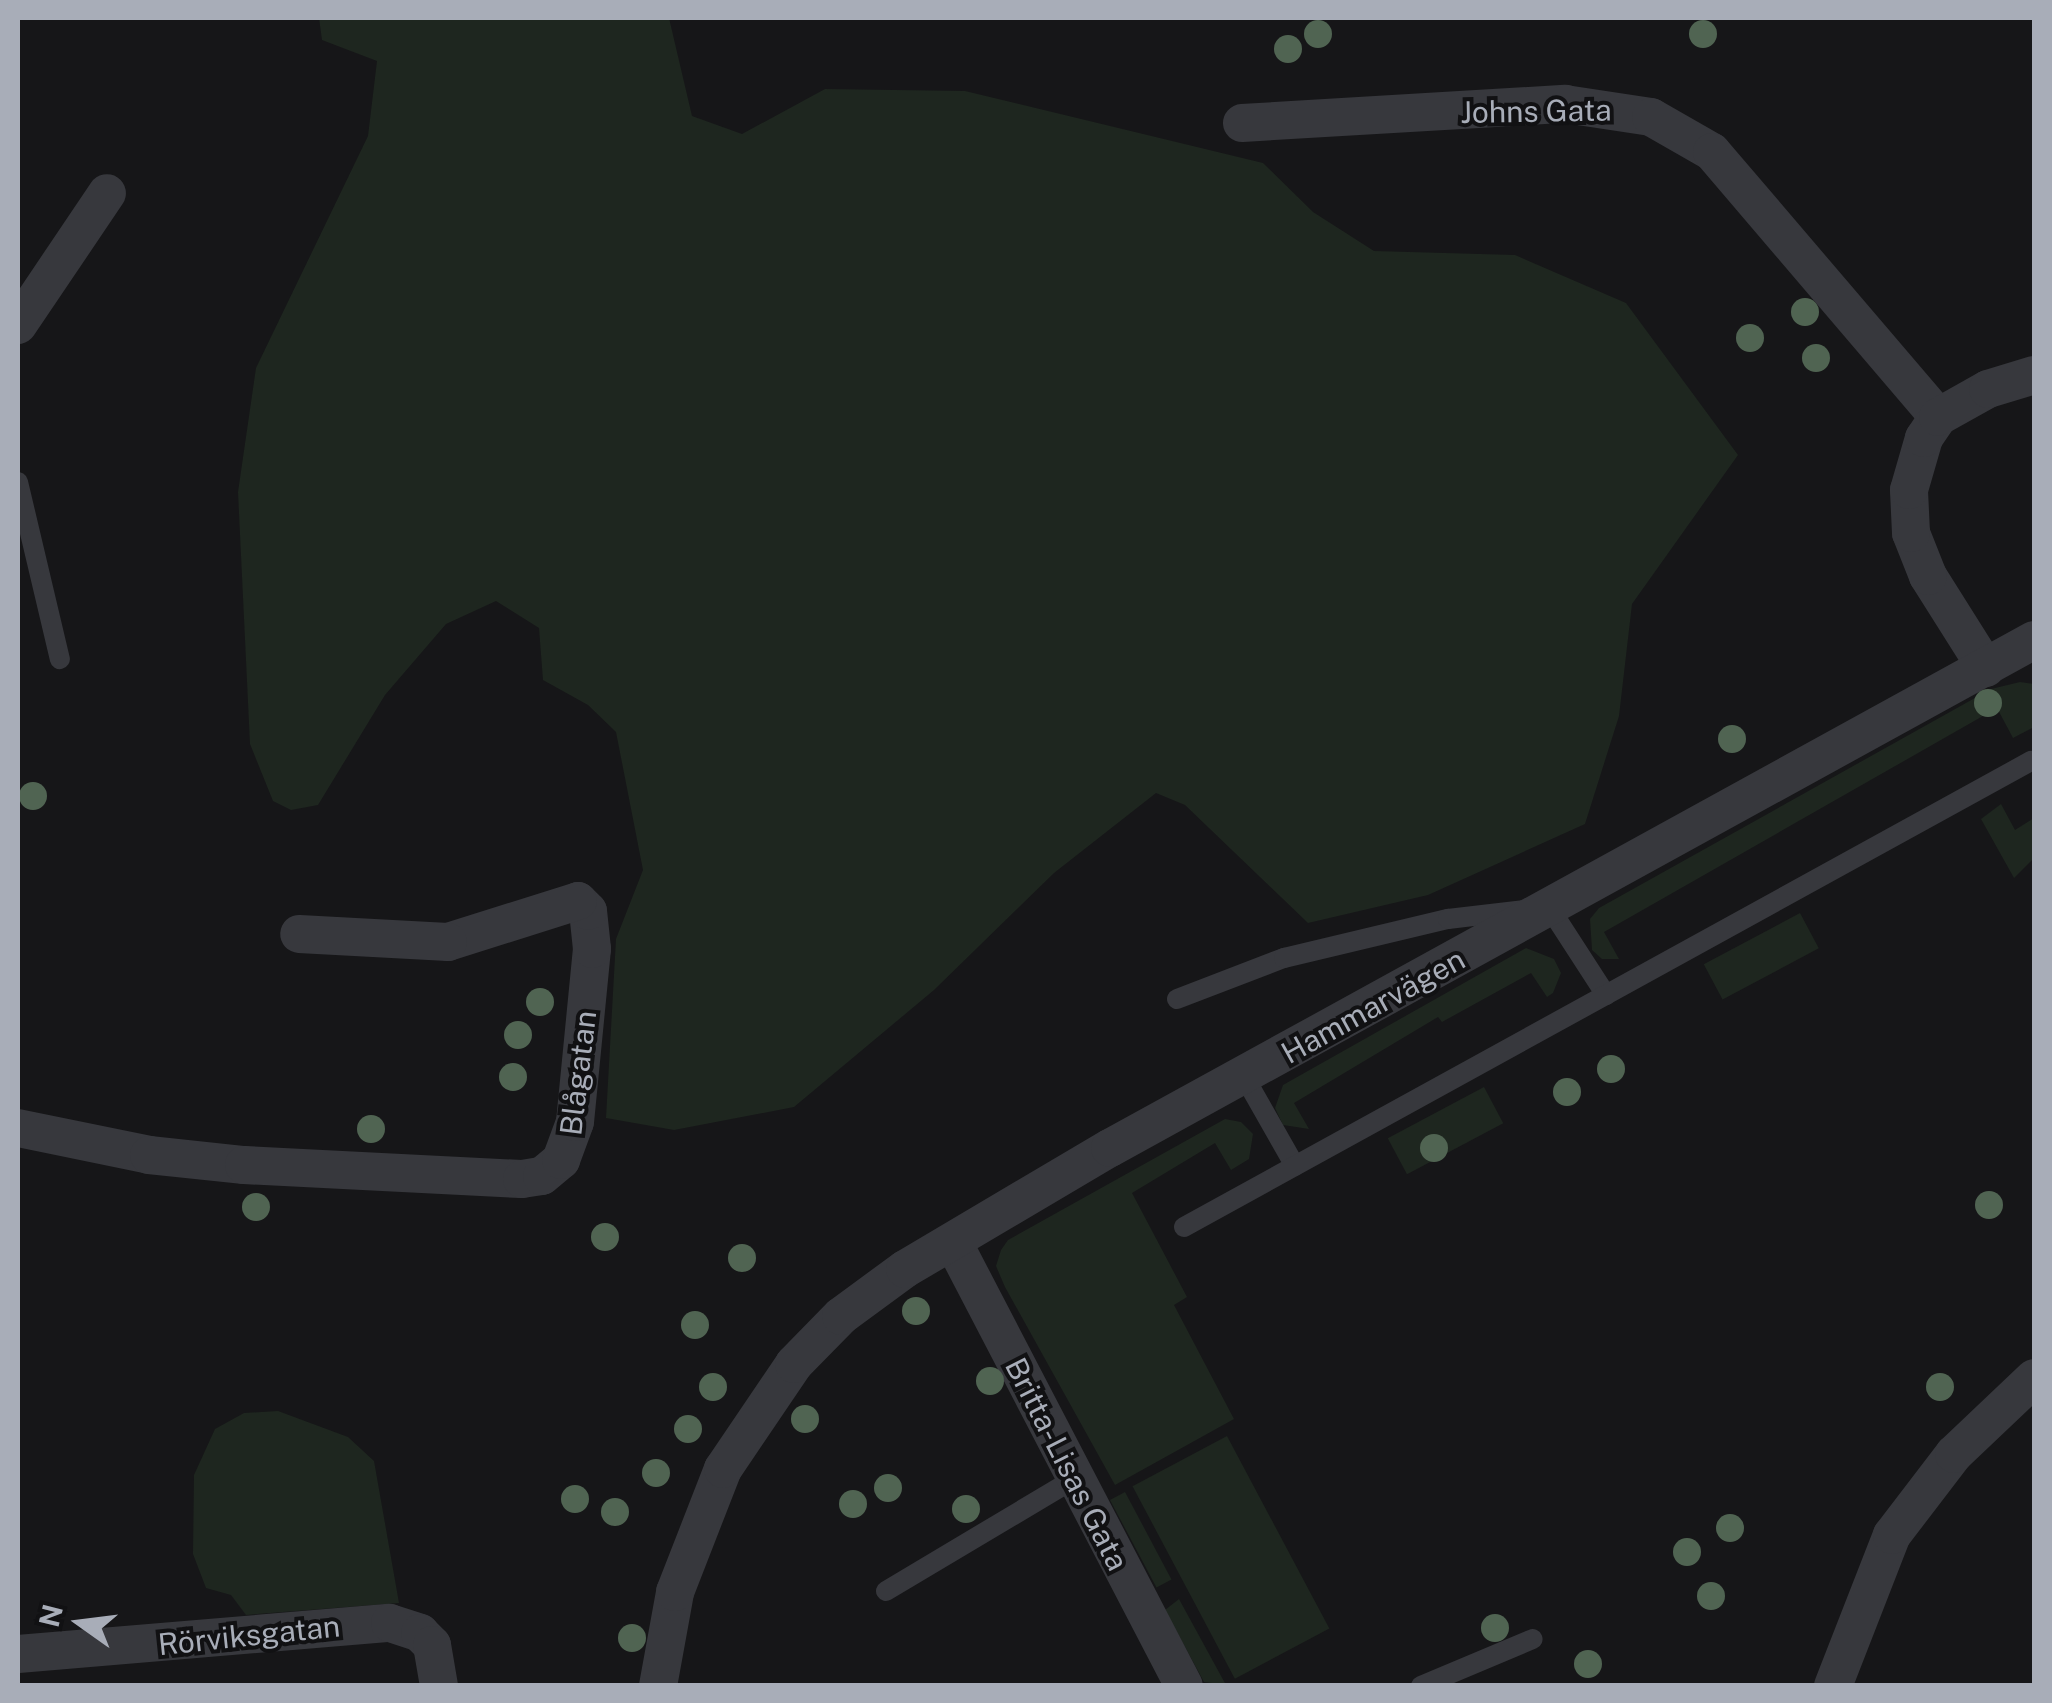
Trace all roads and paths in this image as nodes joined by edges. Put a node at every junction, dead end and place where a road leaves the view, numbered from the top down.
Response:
1 (1242, 123) dead end
2 (107, 193) dead end
3 (18, 325) edge
4 (2034, 374) edge
5 (1938, 417) junction
6 (18, 482) edge
7 (2034, 640) edge
8 (60, 659) dead end
9 (1986, 668) junction
10 (2031, 761) dead end
11 (1548, 907) junction
12 (299, 934) dead end
13 (1606, 995) junction
14 (1176, 999) dead end
15 (1245, 1078) junction
16 (18, 1128) edge
17 (1295, 1166) junction
18 (1184, 1228) dead end
19 (953, 1242) junction
20 (2034, 1378) edge
21 (1074, 1479) junction
22 (886, 1591) dead end
23 (1533, 1639) dead end
24 (18, 1654) edge
25 (439, 1686) edge
26 (658, 1686) edge
27 (1184, 1686) edge
28 (1421, 1686) edge
29 (1833, 1686) edge

1 - 5 street, Johns Gata
2 - 3 street
4 - 5 street
5 - 9 street
6 - 8 lane
7 - 9 street, Hammarvägen
9 - 11 street, Hammarvägen
10 - 13 lane
11 - 13 lane
11 - 14 lane
11 - 15 street, Hammarvägen
12 - 16 street, Blågatan
13 - 17 lane
15 - 17 lane
15 - 19 street, Hammarvägen
17 - 18 lane
19 - 21 street, Britta-Lisas Gata
19 - 26 street, Hammarvägen
20 - 29 street
21 - 22 lane
21 - 27 street, Britta-Lisas Gata
23 - 28 lane
24 - 25 street, Rörviksgatan

